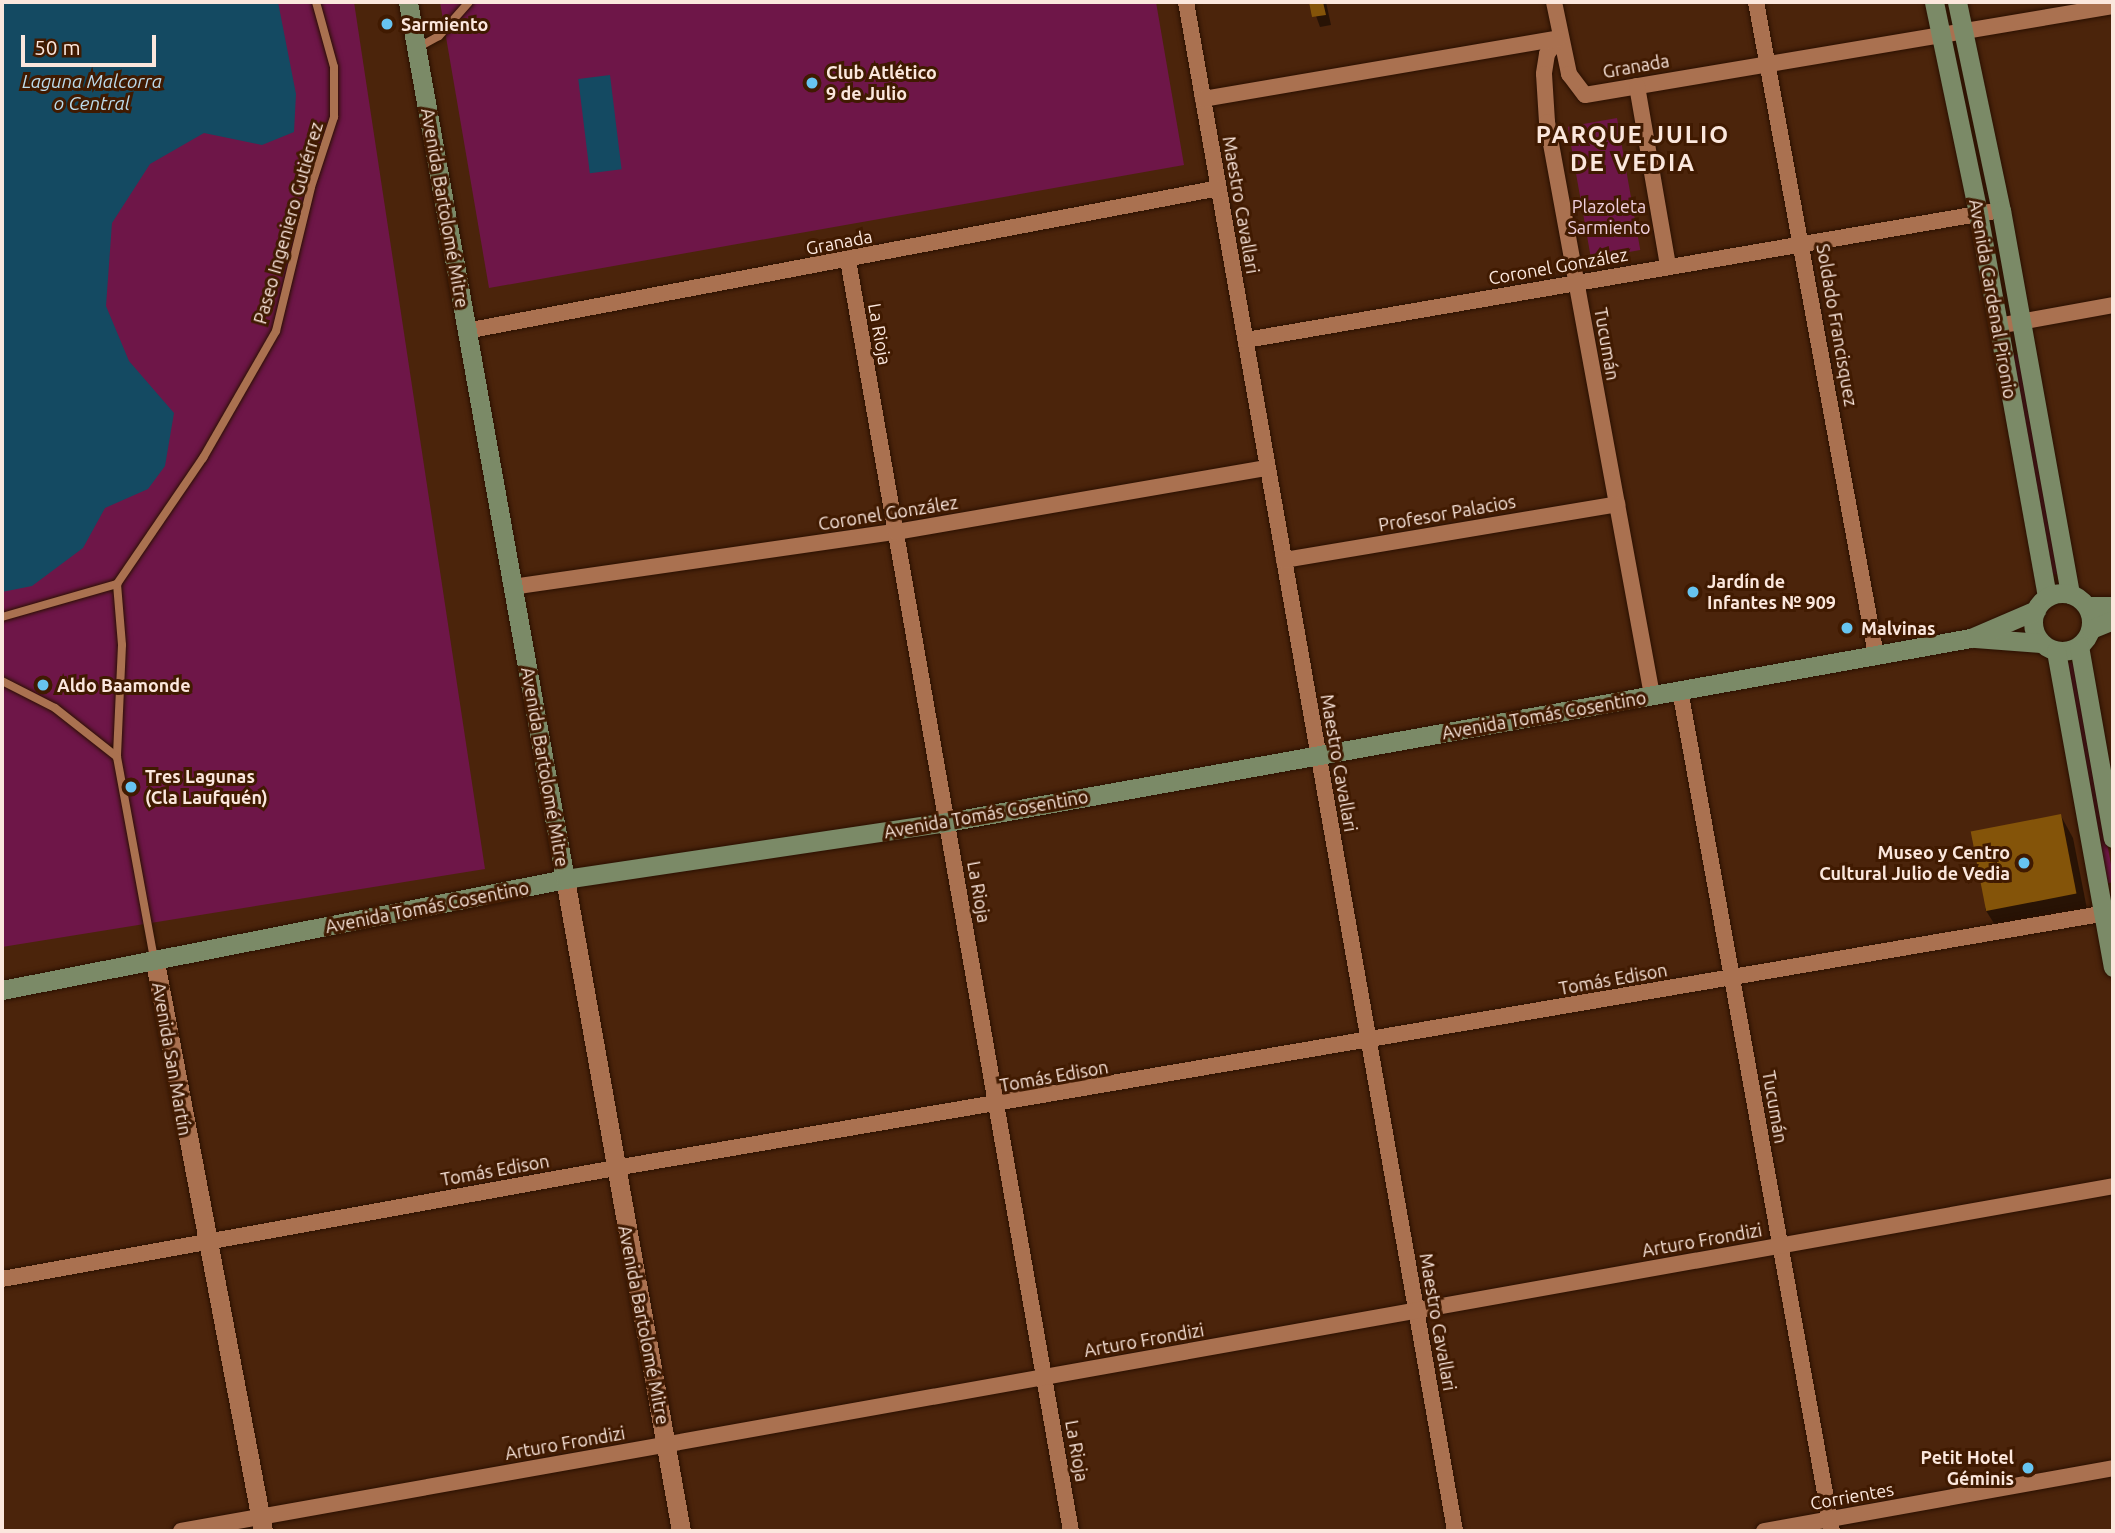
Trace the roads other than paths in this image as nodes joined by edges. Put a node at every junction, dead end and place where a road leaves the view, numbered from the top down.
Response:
1 (316, 2) edge
2 (408, 2) edge
3 (469, 2) edge
4 (1186, 2) edge
5 (1554, 2) edge
6 (1756, 2) edge
7 (1934, 2) edge
8 (1957, 2) edge
9 (2113, 6) edge
10 (1961, 31) junction
11 (1938, 35) junction
12 (1559, 38) junction
13 (417, 48) junction
14 (1764, 62) junction
15 (1637, 86) junction
16 (1203, 99) junction
17 (1219, 188) junction
18 (2001, 210) junction
19 (1978, 214) junction
20 (1803, 243) junction
21 (848, 260) junction
22 (1668, 266) junction
23 (1577, 282) junction
24 (2113, 305) edge
25 (2021, 321) junction
26 (1998, 326) junction
27 (466, 331) junction
28 (1246, 340) junction
29 (1268, 468) junction
30 (1617, 504) junction
31 (896, 532) junction
32 (1284, 560) junction
33 (117, 583) junction
34 (512, 587) junction
35 (2070, 594) junction
36 (2041, 603) junction
37 (2087, 606) junction
38 (2113, 606) edge
39 (2, 617) edge
40 (2113, 621) edge
41 (2091, 629) junction
42 (1971, 638) junction
43 (2079, 646) junction
44 (2049, 647) junction
45 (1876, 655) junction
46 (2, 681) edge
47 (1680, 690) junction
48 (1652, 695) junction
49 (1318, 755) junction
50 (117, 757) junction
51 (947, 822) junction
52 (2113, 838) edge
53 (565, 879) junction
54 (2108, 913) edge
55 (155, 962) junction
56 (2113, 967) edge
57 (1732, 977) junction
58 (2, 990) edge
59 (1369, 1041) junction
60 (997, 1106) junction
61 (615, 1168) junction
62 (2113, 1186) edge
63 (205, 1243) junction
64 (1780, 1245) junction
65 (2, 1279) edge
66 (1416, 1311) junction
67 (1044, 1377) junction
68 (667, 1445) junction
69 (2113, 1468) edge
70 (262, 1524) edge
71 (1831, 1525) edge
72 (181, 1531) edge
73 (681, 1531) edge
74 (1071, 1531) edge
75 (1455, 1531) edge
76 (1764, 1531) edge

1 - 33 lane, Paseo Ingeniero Gutiérrez
2 - 13 main road, Avenida Bartolomé Mitre
3 - 13 lane
4 - 16 street, Maestro Cavallari
5 - 12 street
6 - 14 street, Soldado Francisquez
7 - 11 main road, Avenida Cardenal Pironio
8 - 10 main road, Avenida Cardenal Pironio
9 - 10 street, Granada
10 - 11 street, Granada
10 - 18 main road, Avenida Cardenal Pironio
11 - 14 street, Granada
11 - 19 main road, Avenida Cardenal Pironio
12 - 15 street, Granada
12 - 16 street
12 - 23 street, Tucumán
13 - 27 main road, Avenida Bartolomé Mitre
14 - 15 street, Granada
14 - 20 street, Soldado Francisquez
15 - 22 street
16 - 17 street, Maestro Cavallari
17 - 21 street, Granada
17 - 28 street, Maestro Cavallari
18 - 19 street, Coronel González
18 - 25 main road, Avenida Cardenal Pironio
19 - 20 street, Coronel González
19 - 26 main road, Avenida Cardenal Pironio
20 - 22 street, Coronel González
20 - 45 street, Soldado Francisquez
21 - 27 street, Granada
21 - 31 street, La Rioja
22 - 23 street, Coronel González
23 - 28 street, Coronel González
23 - 30 street, Tucumán
24 - 25 street
25 - 26 street
25 - 35 main road, Avenida Cardenal Pironio
26 - 36 main road, Avenida Cardenal Pironio
27 - 34 main road, Avenida Bartolomé Mitre
28 - 29 street, Maestro Cavallari
29 - 31 street, Coronel González
29 - 32 street, Maestro Cavallari
30 - 32 street, Profesor Palacios
30 - 48 street, Tucumán
31 - 34 street, Coronel González
31 - 51 street, La Rioja
32 - 49 street, Maestro Cavallari
33 - 39 lane
33 - 50 lane, Avenida San Martín
34 - 53 main road, Avenida Bartolomé Mitre
35 - 36 main road
35 - 37 main road
36 - 42 main road, Avenida Tomás Cosentino
36 - 44 main road
37 - 38 main road
37 - 41 main road
40 - 41 main road
41 - 43 main road
42 - 44 main road, Avenida Tomás Cosentino
42 - 45 main road, Avenida Tomás Cosentino
43 - 44 main road
43 - 52 main road
44 - 54 main road
45 - 47 main road, Avenida Tomás Cosentino
46 - 50 lane
47 - 48 main road, Avenida Tomás Cosentino
47 - 57 street, Tucumán
48 - 49 main road, Avenida Tomás Cosentino
49 - 51 main road, Avenida Tomás Cosentino
49 - 59 street, Maestro Cavallari
50 - 55 lane, Avenida San Martín
51 - 53 main road, Avenida Tomás Cosentino
51 - 60 street, La Rioja
53 - 55 main road, Avenida Tomás Cosentino
53 - 61 street, Avenida Bartolomé Mitre
54 - 56 main road
54 - 57 street, Tomás Edison
55 - 58 main road, Avenida Tomás Cosentino
55 - 63 street, Avenida San Martín
57 - 59 street, Tomás Edison
57 - 64 street, Tucumán
59 - 60 street, Tomás Edison
59 - 66 street, Maestro Cavallari
60 - 61 street, Tomás Edison
60 - 67 street, La Rioja
61 - 63 street, Tomás Edison
61 - 68 street, Avenida Bartolomé Mitre
62 - 64 street, Arturo Frondizi
63 - 65 street, Tomás Edison
63 - 70 street, Avenida San Martín
64 - 66 street, Arturo Frondizi
64 - 71 street, Tucumán
66 - 67 street, Arturo Frondizi
66 - 75 street, Maestro Cavallari
67 - 68 street, Arturo Frondizi
67 - 74 street, La Rioja
68 - 70 street, Arturo Frondizi
68 - 73 street, Avenida Bartolomé Mitre
69 - 71 street, Corrientes
70 - 72 street, Arturo Frondizi
71 - 76 street, Corrientes

